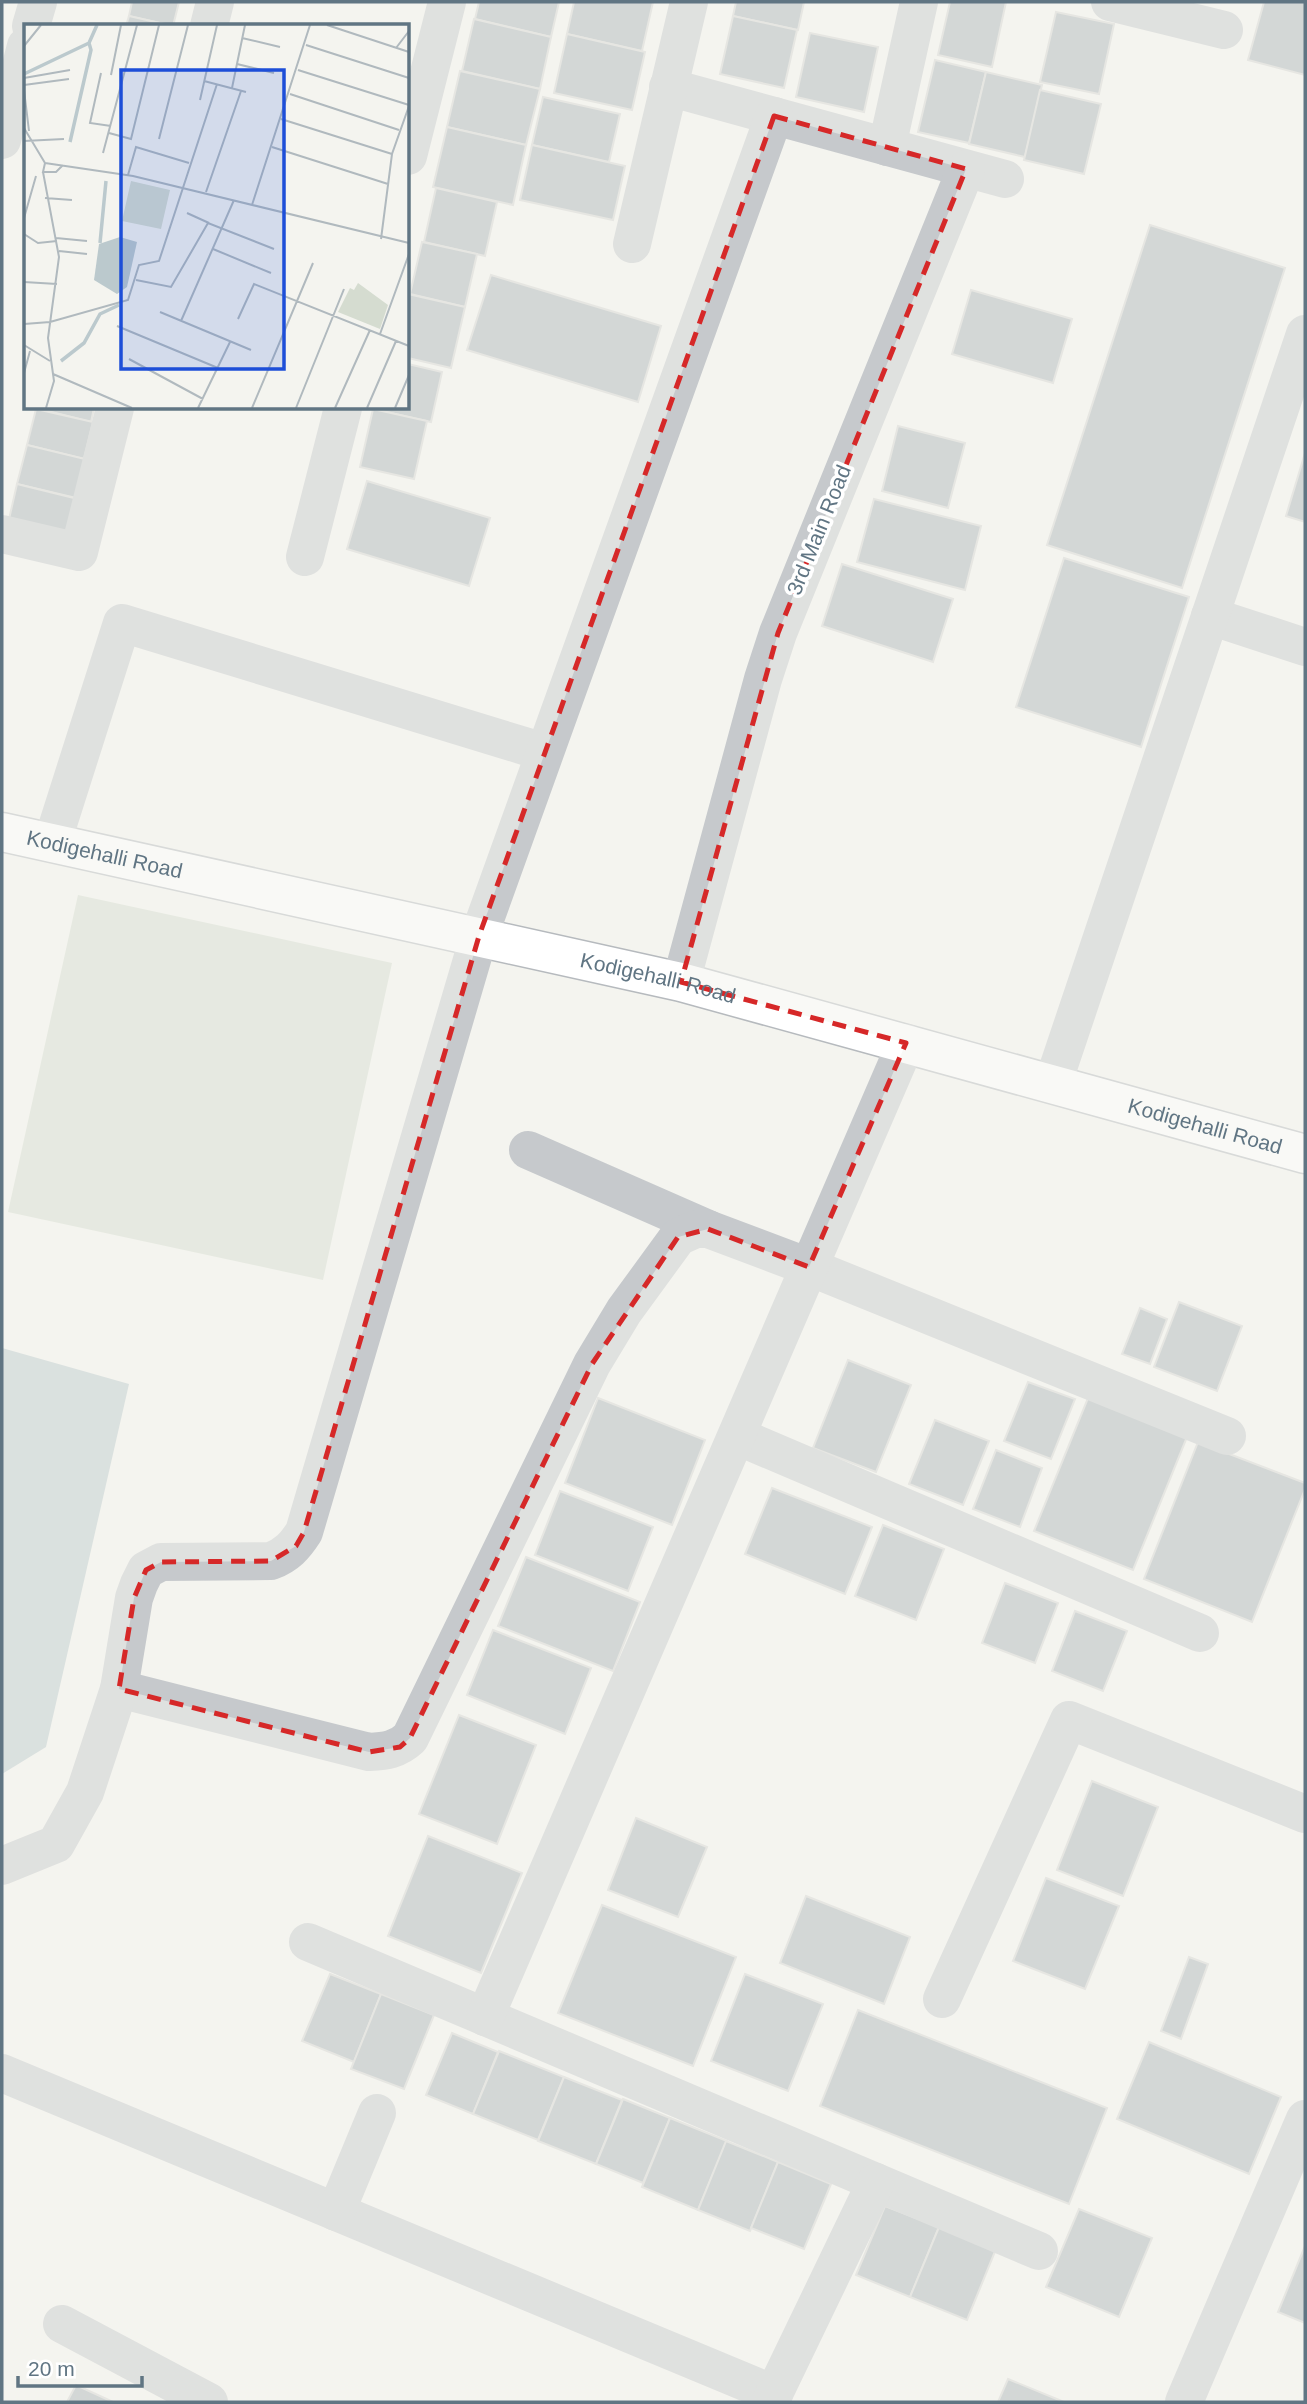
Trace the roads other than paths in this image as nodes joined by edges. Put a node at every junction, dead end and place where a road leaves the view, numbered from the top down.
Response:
1 (38, 2) edge
2 (215, 2) edge
3 (447, 2) edge
4 (688, 2) edge
5 (919, 2) edge
6 (1110, 2) edge
7 (32, 24) edge
8 (210, 24) edge
9 (1224, 30) dead end
10 (24, 54) edge
11 (668, 87) junction
12 (774, 116) junction
13 (2, 140) edge
14 (887, 147) junction
15 (410, 148) edge
16 (966, 169) junction
17 (1005, 179) dead end
18 (632, 244) dead end
19 (1305, 334) edge
20 (1296, 395) edge
21 (114, 410) edge
22 (342, 410) edge
23 (2, 534) edge
24 (305, 557) dead end
25 (1210, 616) junction
26 (1305, 647) edge
27 (544, 752) junction
28 (2, 832) edge
29 (52, 843) junction
30 (479, 936) junction
31 (681, 982) junction
32 (906, 1043) junction
33 (1052, 1083) junction
34 (528, 1150) dead end
35 (1305, 1154) edge
36 (708, 1229) junction
37 (809, 1267) junction
38 (737, 1436) junction
39 (1227, 1436) dead end
40 (1200, 1633) dead end
41 (119, 1689) junction
42 (1305, 1814) edge
43 (2, 1866) edge
44 (308, 1942) dead end
45 (942, 1999) dead end
46 (485, 2017) junction
47 (2, 2073) edge
48 (377, 2112) dead end
49 (1305, 2119) edge
50 (876, 2182) junction
51 (336, 2212) junction
52 (1039, 2251) dead end
53 (62, 2325) dead end
54 (772, 2398) edge
55 (209, 2402) edge
56 (1184, 2402) edge

1 - 7 street
2 - 8 street
3 - 15 street
4 - 11 street
5 - 14 street
6 - 9 street
10 - 13 street
11 - 12 street
11 - 18 street
12 - 14 street
12 - 27 street
14 - 16 street
16 - 17 street
16 - 31 street, 3rd Main Road
19 - 20 street
20 - 25 street
21 - 23 street
22 - 24 street
25 - 26 street
25 - 33 street
27 - 29 street
27 - 30 street
28 - 29 main road, Kodigehalli Road
29 - 30 main road, Kodigehalli Road
30 - 31 main road, Kodigehalli Road
30 - 41 street
31 - 32 main road, Kodigehalli Road
32 - 33 main road, Kodigehalli Road
32 - 37 street
33 - 35 main road, Kodigehalli Road
34 - 36 street
36 - 37 street
36 - 41 street
37 - 38 street
37 - 39 street
38 - 40 street
38 - 46 street
41 - 43 street
42 - 45 street
44 - 46 street
46 - 50 street
47 - 51 street
48 - 51 street
49 - 56 street
50 - 52 street
50 - 54 street
51 - 54 street
53 - 55 street

